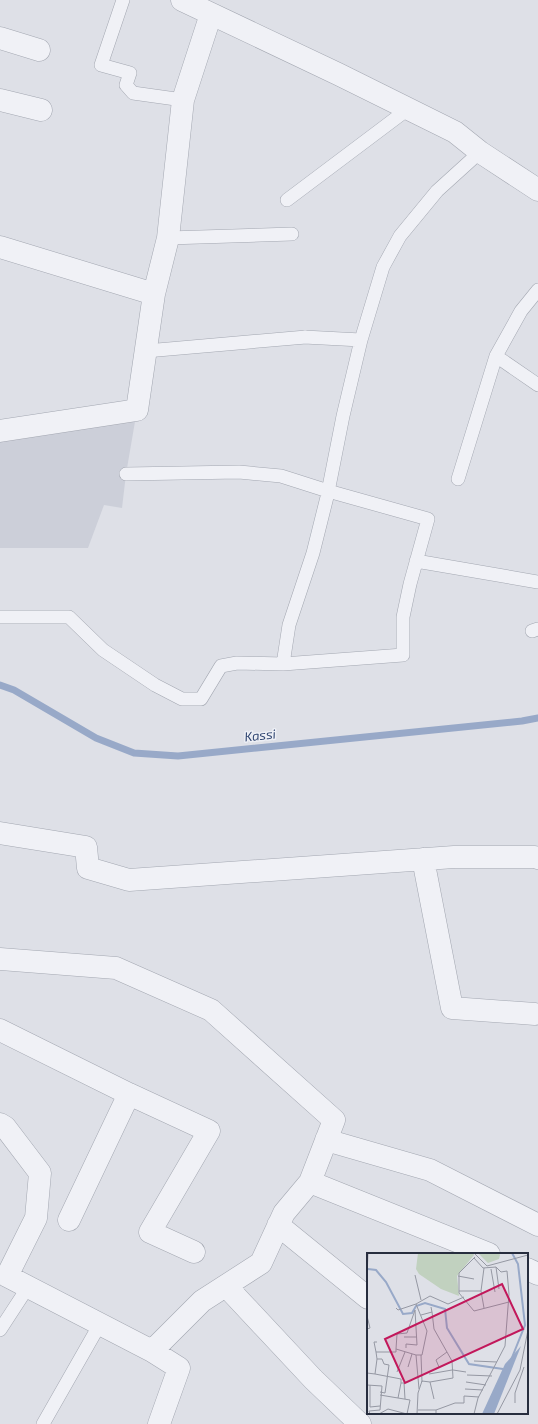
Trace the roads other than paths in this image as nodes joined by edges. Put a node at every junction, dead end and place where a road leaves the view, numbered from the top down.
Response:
1 (123, 0) edge
2 (182, 0) edge
3 (211, 14) junction
4 (0, 38) edge
5 (39, 50) dead end
6 (0, 100) edge
7 (183, 100) junction
8 (408, 109) junction
9 (41, 110) dead end
10 (480, 152) junction
11 (538, 190) edge
12 (287, 200) dead end
13 (292, 234) dead end
14 (168, 238) junction
15 (0, 247) edge
16 (538, 290) edge
17 (154, 294) junction
18 (361, 340) junction
19 (146, 351) junction
20 (496, 356) junction
21 (538, 385) edge
22 (0, 431) edge
23 (126, 474) dead end
24 (458, 479) dead end
25 (328, 491) junction
26 (416, 561) junction
27 (538, 582) edge
28 (0, 617) edge
29 (283, 664) junction
30 (0, 833) edge
31 (538, 858) edge
32 (423, 860) junction
33 (0, 959) edge
34 (535, 1014) dead end
35 (0, 1030) edge
36 (129, 1094) junction
37 (0, 1124) edge
38 (326, 1140) junction
39 (310, 1182) junction
40 (69, 1220) dead end
41 (278, 1225) junction
42 (538, 1225) edge
43 (194, 1252) dead end
44 (487, 1253) edge
45 (528, 1269) edge
46 (538, 1274) edge
47 (226, 1286) junction
48 (28, 1287) junction
49 (367, 1297) edge
50 (100, 1324) junction
51 (0, 1330) edge
52 (152, 1351) junction
53 (44, 1424) edge
54 (159, 1424) edge
55 (360, 1424) edge

1 - 7 lane
2 - 3 street
3 - 7 street
3 - 8 street
4 - 5 street
6 - 9 street
7 - 14 street
8 - 10 street
8 - 12 lane
10 - 11 street
10 - 18 lane
13 - 14 lane
14 - 17 street
15 - 17 street
16 - 20 lane
17 - 19 street
18 - 19 lane
18 - 25 lane
19 - 22 street
20 - 21 lane
20 - 24 lane
23 - 25 lane
25 - 26 lane
25 - 29 lane
26 - 27 lane
26 - 29 lane
28 - 29 lane
30 - 32 street
31 - 32 street
32 - 34 street
33 - 38 street
35 - 36 street
36 - 40 street
36 - 43 street
37 - 48 street
38 - 39 street
38 - 42 street
39 - 41 street
39 - 44 street
41 - 47 street
41 - 49 street
45 - 46 street
47 - 52 street
47 - 55 street
48 - 50 street
48 - 51 lane
50 - 52 street
50 - 53 lane
52 - 54 street

